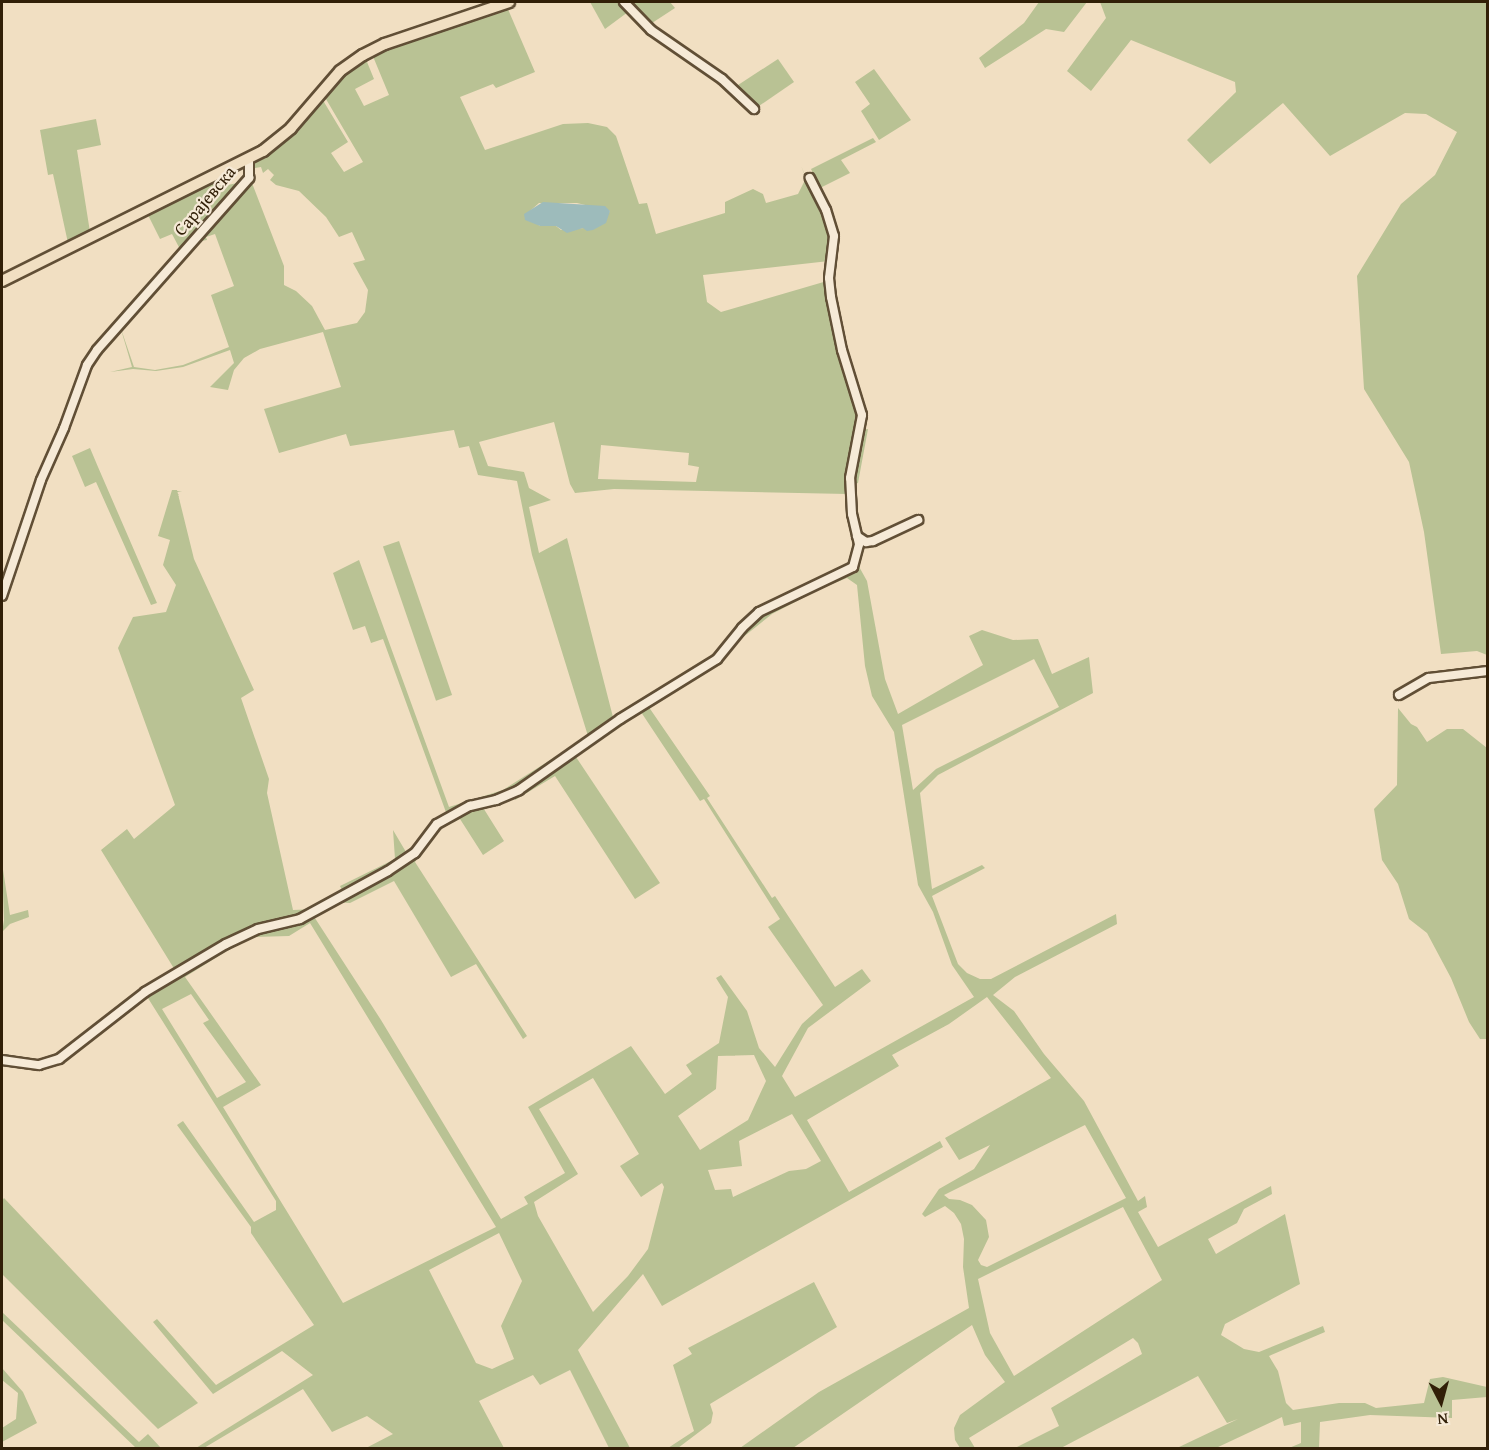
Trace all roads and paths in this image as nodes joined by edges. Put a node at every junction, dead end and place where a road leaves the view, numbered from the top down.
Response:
1 (509, 2) edge
2 (624, 2) edge
3 (754, 109) dead end
4 (249, 159) junction
5 (810, 178) dead end
6 (2, 281) edge
7 (918, 520) dead end
8 (857, 536) junction
9 (2, 596) edge
10 (1488, 671) edge
11 (1399, 695) dead end
12 (2, 1060) edge

1 - 4 main road
2 - 3 street
4 - 6 main road, Сарајевска
4 - 9 street, Сарајевска
5 - 8 street
7 - 8 street
8 - 12 street
10 - 11 street

